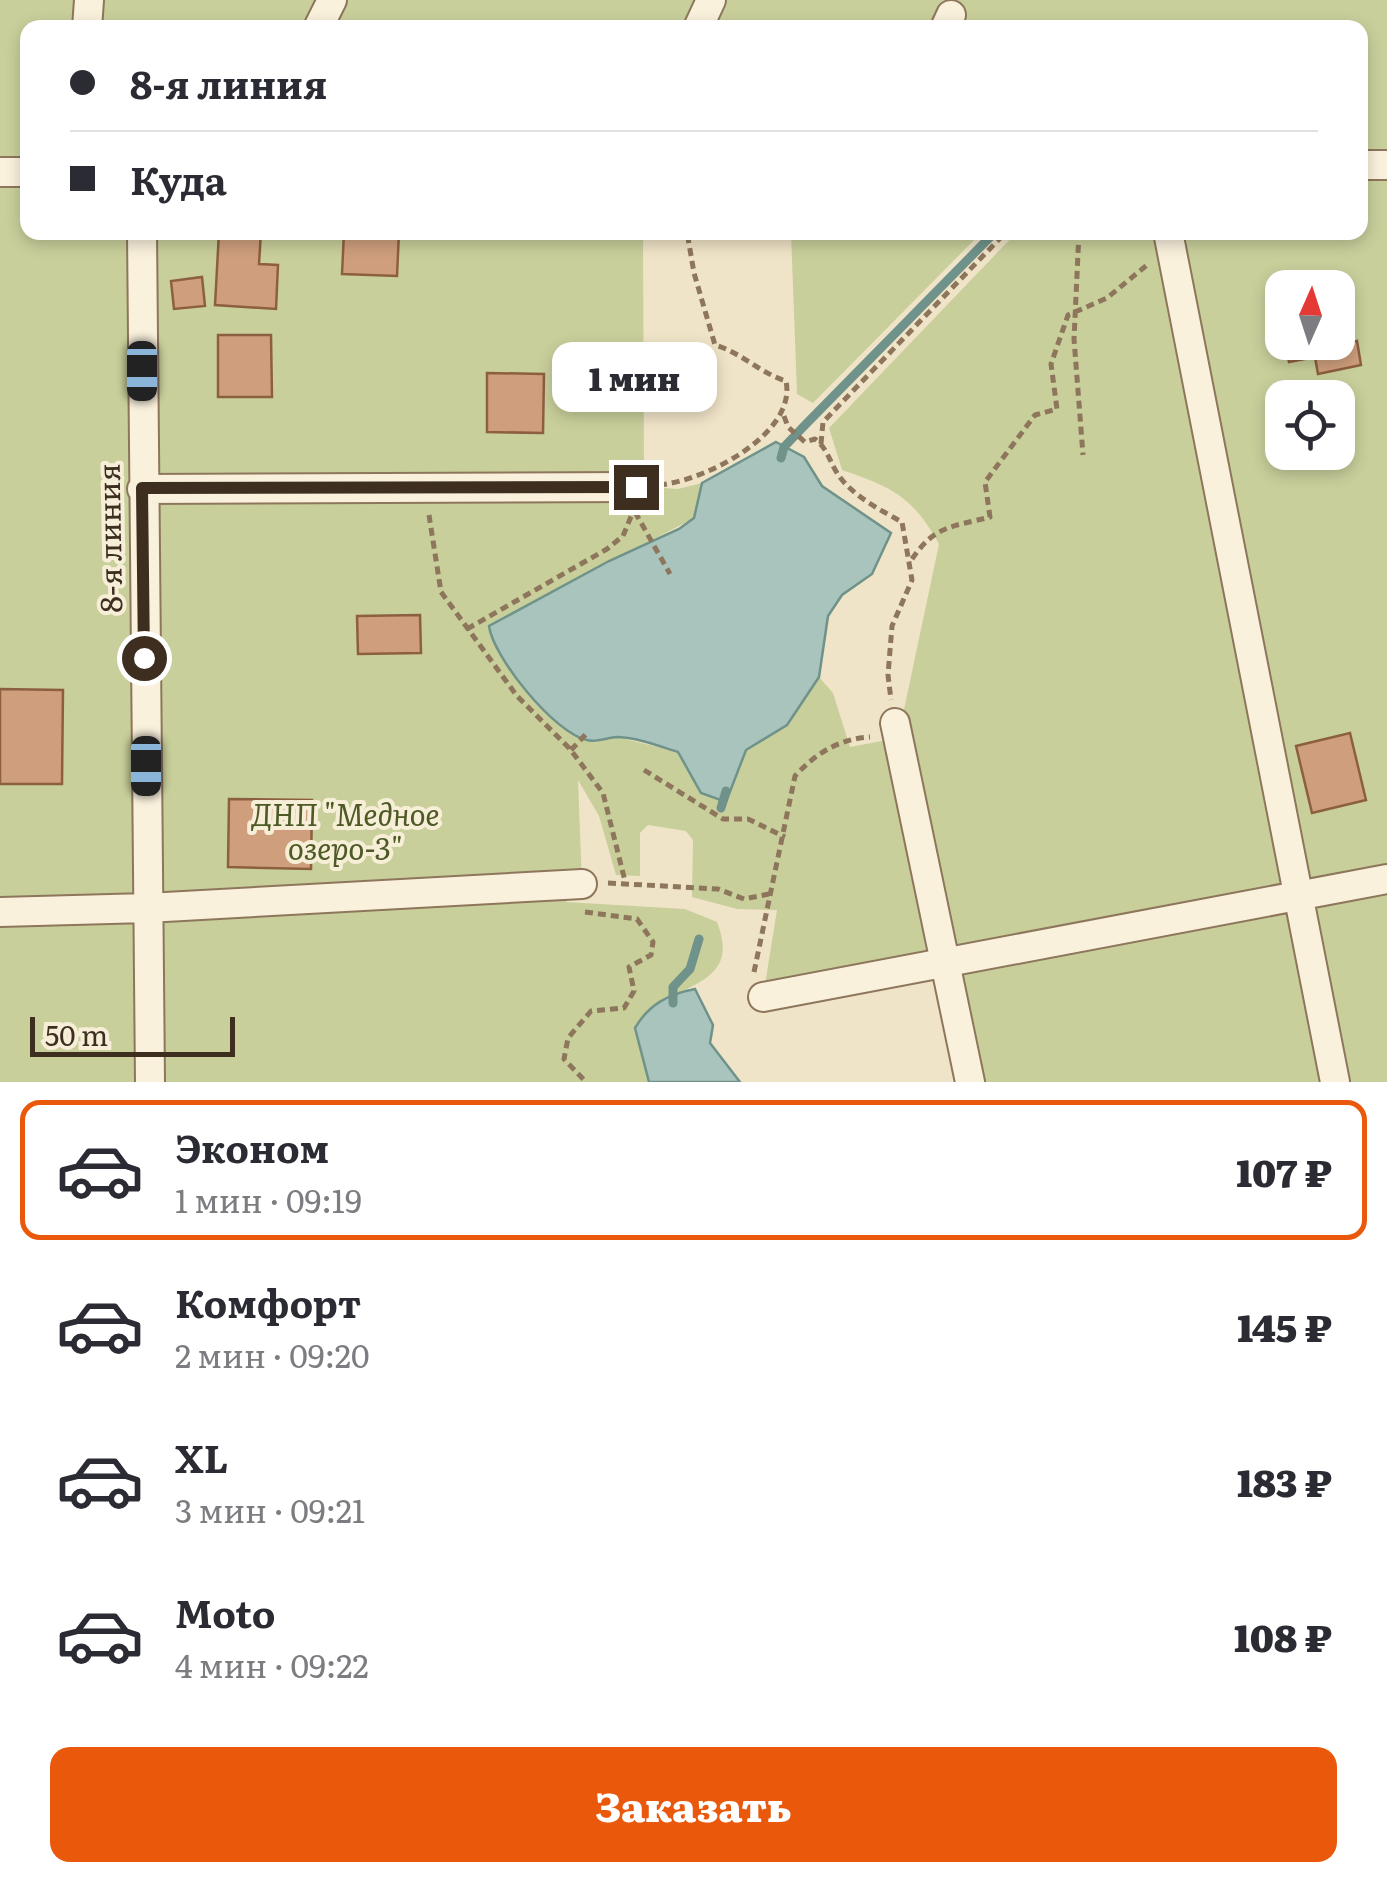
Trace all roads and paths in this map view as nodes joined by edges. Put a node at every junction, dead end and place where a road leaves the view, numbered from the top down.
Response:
1 (142, 240) edge
2 (689, 240) edge
3 (998, 240) edge
4 (1079, 240) edge
5 (1167, 240) edge
6 (1169, 240) edge
7 (1076, 312) junction
8 (784, 416) junction
9 (821, 444) junction
10 (1083, 455) dead end
11 (142, 488) junction
12 (429, 488) junction
13 (623, 488) junction
14 (912, 560) junction
15 (670, 574) dead end
16 (467, 629) junction
17 (896, 728) junction
18 (588, 732) dead end
19 (571, 750) junction
20 (644, 770) dead end
21 (786, 838) junction
22 (1387, 878) edge
23 (626, 885) junction
24 (586, 891) junction
25 (769, 894) junction
26 (1297, 898) junction
27 (147, 908) junction
28 (0, 912) edge
29 (757, 961) dead end
30 (945, 965) junction
31 (763, 997) dead end
32 (150, 1082) edge
33 (586, 1082) edge
34 (970, 1082) edge
35 (1334, 1082) edge

1 - 11 street, 8-я линия
2 - 8 path
3 - 9 path
4 - 7 path
5 - 7 path
6 - 26 street
7 - 10 path
7 - 14 path
8 - 9 path
8 - 13 path
9 - 14 path
11 - 12 street
11 - 27 street, 8-я линия
12 - 13 street
12 - 16 path
13 - 15 path
13 - 16 path
14 - 17 path
16 - 19 path
17 - 21 path
17 - 30 street
18 - 19 path
19 - 23 path
20 - 21 path
21 - 25 path
22 - 26 street
23 - 24 path
23 - 25 path
24 - 27 street
24 - 33 path
25 - 29 path
26 - 30 street
26 - 35 street
27 - 28 street
27 - 32 street, 8-я линия
30 - 31 street
30 - 34 street

